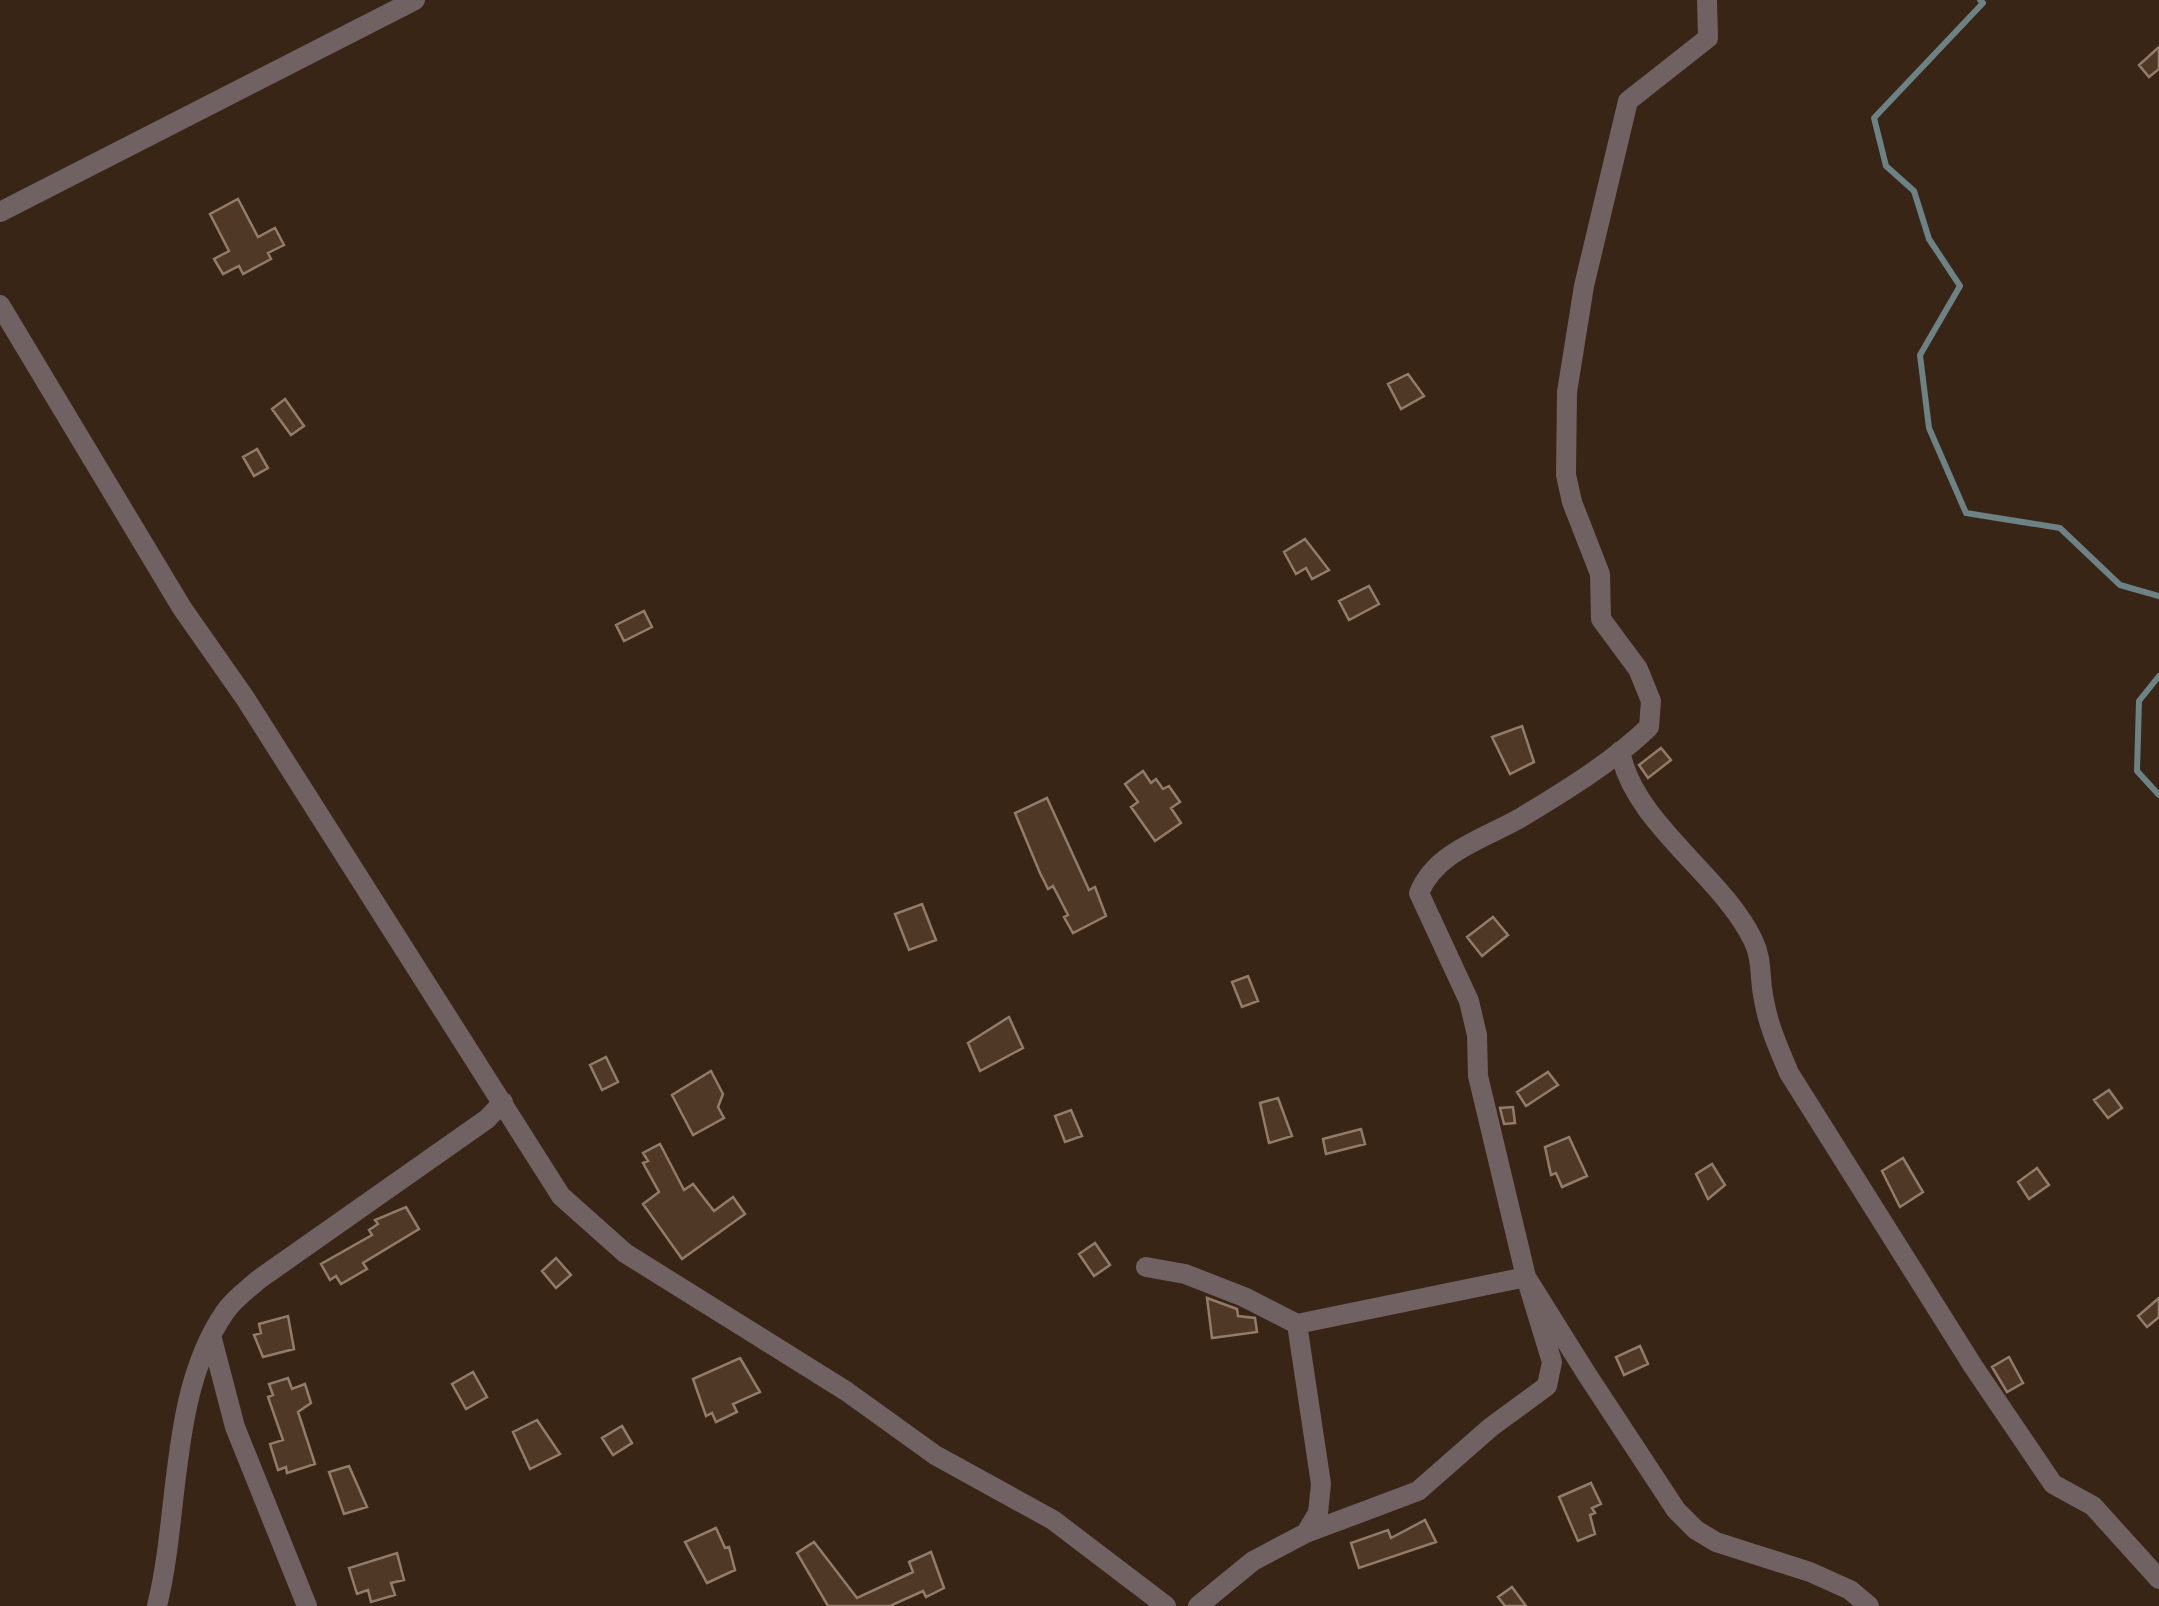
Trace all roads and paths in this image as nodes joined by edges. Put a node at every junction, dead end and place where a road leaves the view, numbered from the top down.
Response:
1 (415, 0) edge
2 (1707, 0) edge
3 (0, 212) edge
4 (0, 305) edge
5 (1620, 751) junction
6 (503, 1102) junction
7 (1146, 1267) dead end
8 (1526, 1277) junction
9 (1296, 1324) junction
10 (212, 1339) junction
11 (1306, 1533) junction
12 (2159, 1579) edge
13 (157, 1606) edge
14 (308, 1606) edge
15 (1166, 1606) edge
16 (1198, 1606) edge
17 (1869, 1606) edge

1 - 3 street
2 - 5 street
4 - 6 street
5 - 8 street
5 - 12 street
6 - 10 street
6 - 15 street
7 - 9 street
8 - 9 street
8 - 11 street
8 - 17 street
9 - 11 street
10 - 13 street
10 - 14 street
11 - 16 street

